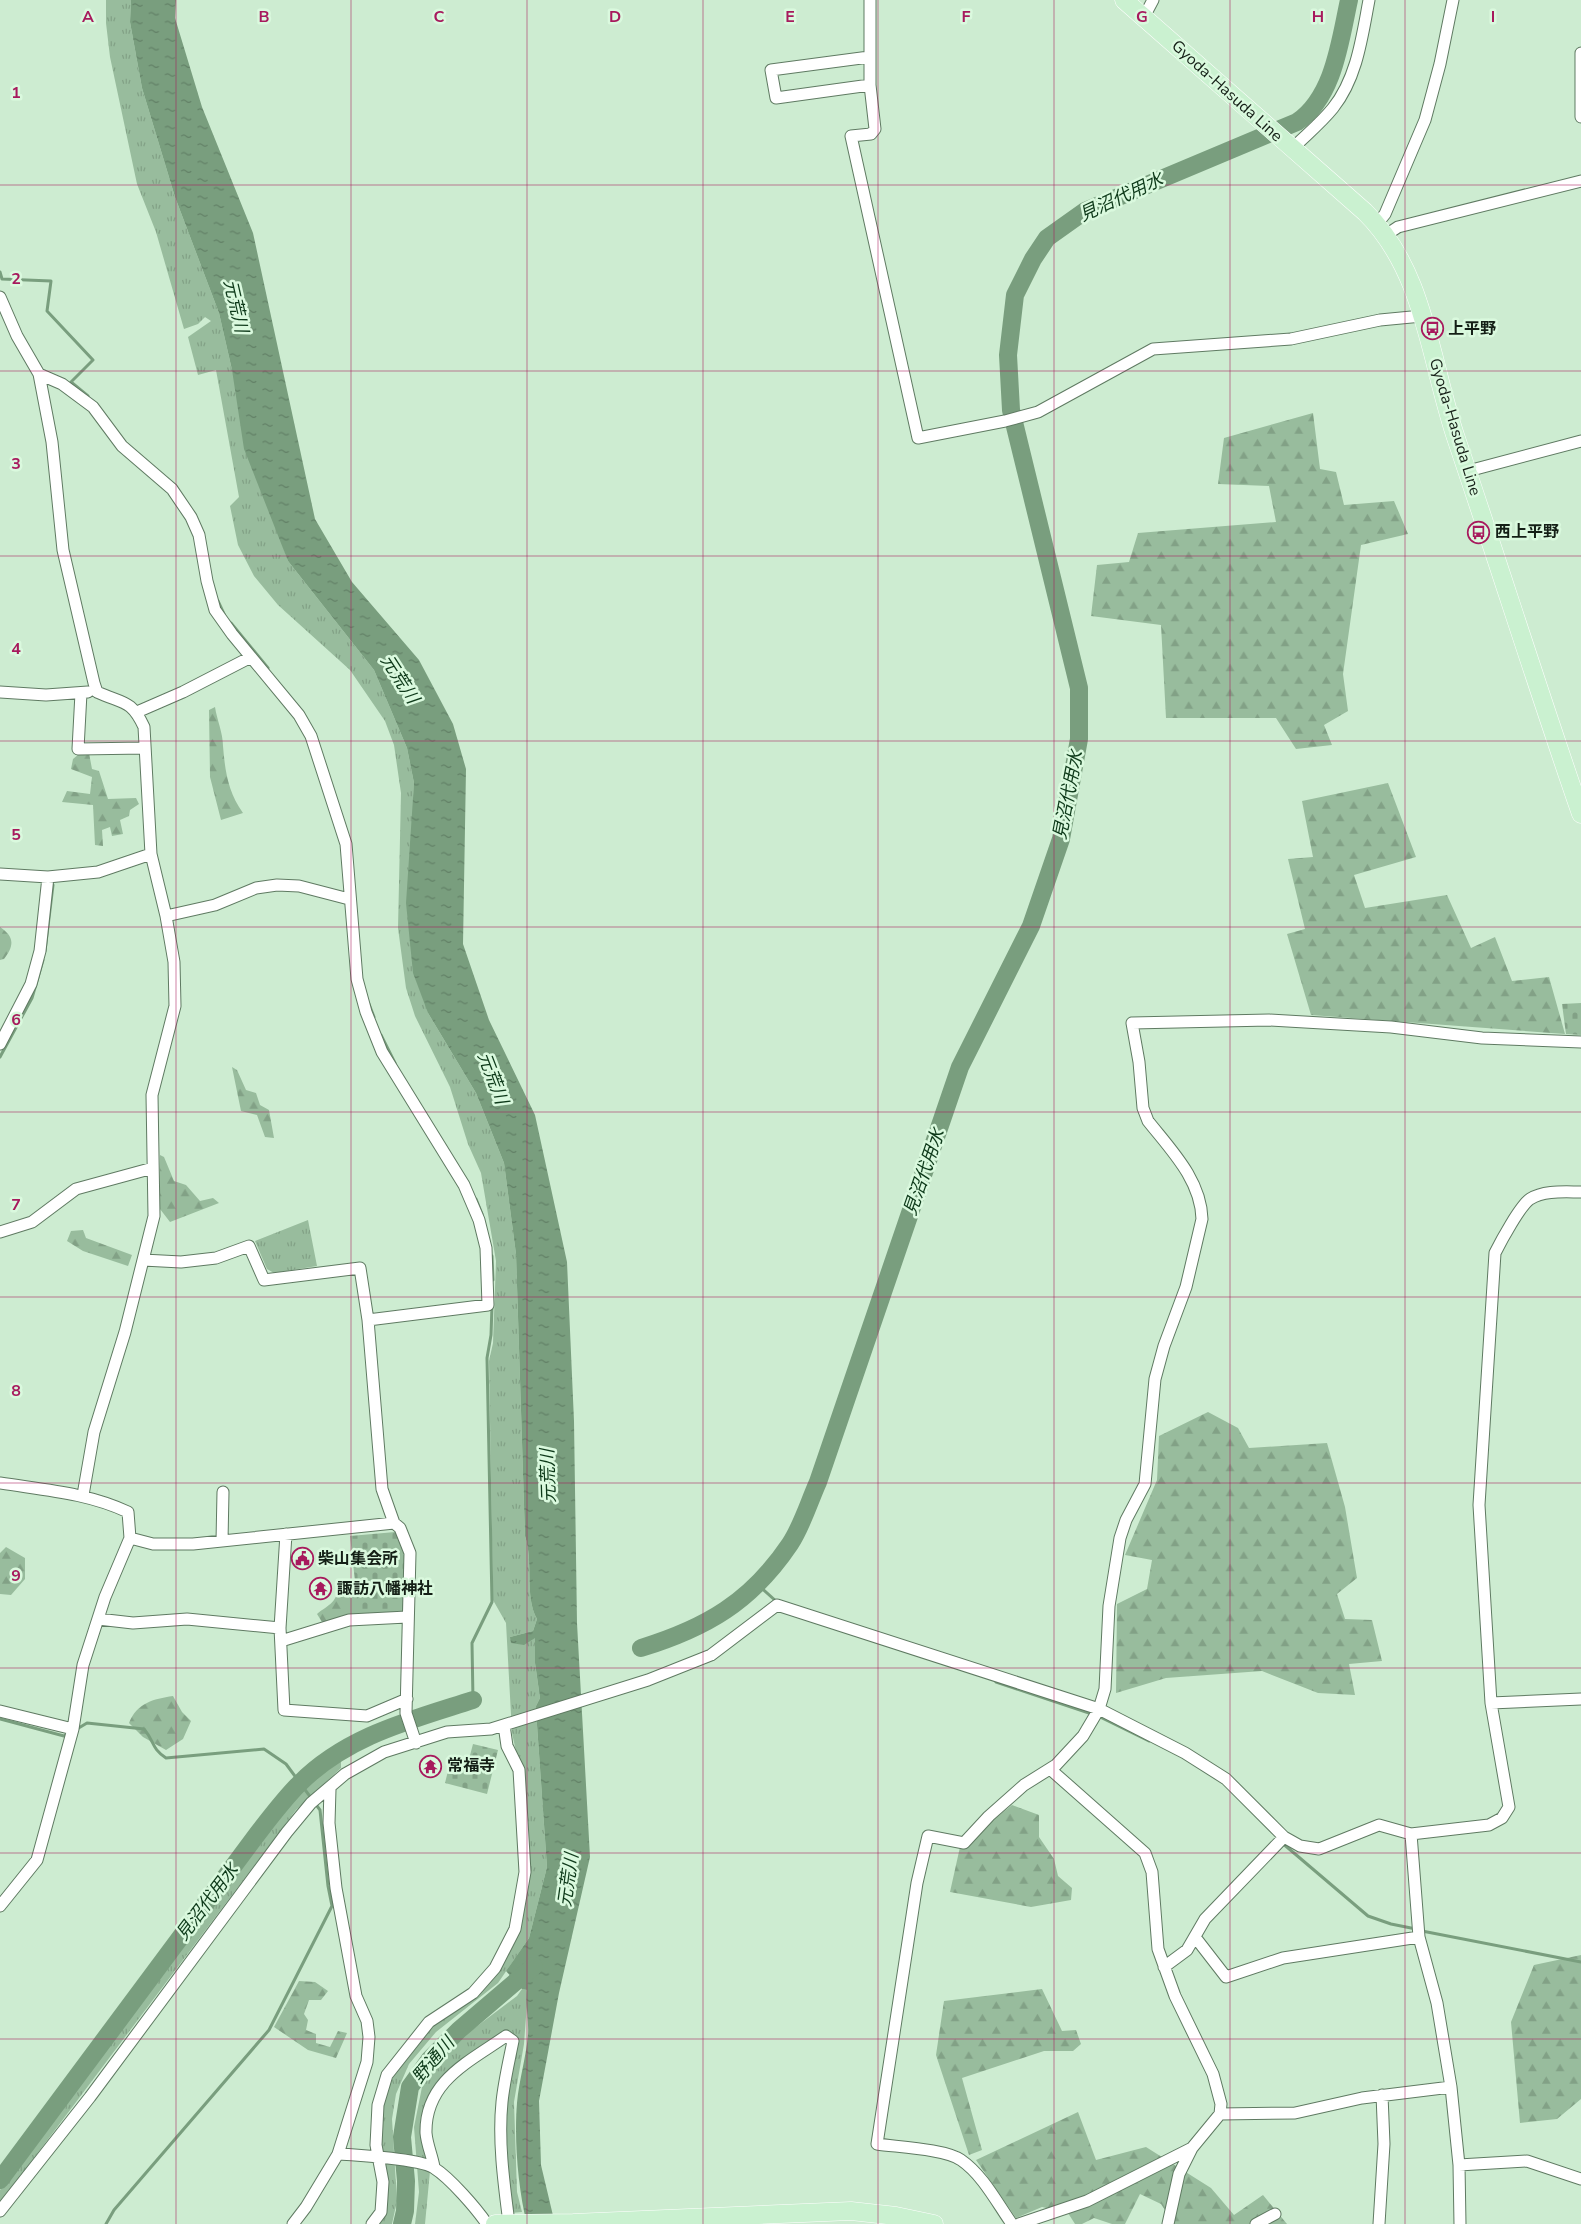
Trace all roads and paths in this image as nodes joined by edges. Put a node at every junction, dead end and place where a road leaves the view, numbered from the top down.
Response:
1 (870, 0) edge
2 (1124, 0) edge
3 (1153, 0) edge
4 (1369, 0) edge
5 (1453, 0) edge
6 (1144, 18) junction
7 (1581, 54) edge
8 (869, 57) junction
9 (870, 85) junction
10 (1581, 117) edge
11 (1290, 147) junction
12 (1581, 181) edge
13 (1382, 230) junction
14 (0, 297) edge
15 (1422, 316) junction
16 (39, 374) junction
17 (1581, 441) edge
18 (1468, 471) junction
19 (250, 657) junction
20 (0, 692) edge
21 (97, 692) junction
22 (81, 693) junction
23 (137, 712) junction
24 (146, 748) junction
25 (1576, 782) edge
26 (1581, 814) edge
27 (151, 854) junction
28 (0, 874) edge
29 (48, 877) junction
30 (349, 899) junction
31 (166, 916) junction
32 (1581, 1042) edge
33 (0, 1044) edge
34 (153, 1168) junction
35 (1581, 1192) edge
36 (0, 1232) edge
37 (143, 1260) junction
38 (368, 1320) junction
39 (0, 1483) edge
40 (223, 1492) dead end
41 (83, 1495) junction
42 (394, 1523) junction
43 (286, 1534) junction
44 (130, 1538) junction
45 (222, 1541) junction
46 (407, 1617) junction
47 (98, 1619) junction
48 (280, 1628) junction
49 (281, 1641) junction
50 (407, 1699) junction
51 (1581, 1699) edge
52 (1491, 1703) junction
53 (1100, 1709) junction
54 (0, 1711) edge
55 (508, 1724) junction
56 (73, 1729) junction
57 (416, 1742) junction
58 (1050, 1769) junction
59 (330, 1789) junction
60 (1411, 1834) junction
61 (1284, 1837) junction
62 (0, 1906) edge
63 (1195, 1937) junction
64 (1419, 1937) junction
65 (1164, 1967) junction
66 (1451, 2088) junction
67 (1382, 2095) junction
68 (1220, 2114) junction
69 (1192, 2148) junction
70 (338, 2154) junction
71 (378, 2157) junction
72 (1460, 2165) junction
73 (432, 2167) junction
74 (1581, 2179) edge
75 (0, 2211) edge
76 (1274, 2214) dead end
77 (506, 2223) edge
78 (572, 2223) edge
79 (293, 2224) edge
80 (372, 2224) edge
81 (487, 2224) edge
82 (934, 2224) edge
83 (1018, 2224) edge
84 (1168, 2224) edge
85 (1256, 2224) edge
86 (1379, 2224) edge
87 (1460, 2224) edge

1 - 8 street
2 - 6 main road, Gyoda-Hasuda Line
3 - 6 street
4 - 11 street
5 - 13 street
6 - 11 main road, Gyoda-Hasuda Line
7 - 10 street
8 - 9 street
8 - 9 street
9 - 15 street
11 - 13 main road, Gyoda-Hasuda Line
12 - 13 street
13 - 15 main road, Gyoda-Hasuda Line
14 - 16 street
15 - 18 main road, Gyoda-Hasuda Line
16 - 19 street
16 - 21 street
17 - 18 street
18 - 25 main road, Gyoda-Hasuda Line
19 - 23 street
19 - 30 street
20 - 22 street
21 - 22 street
21 - 23 street
22 - 24 street
23 - 24 street
24 - 27 street
25 - 26 main road, Gyoda-Hasuda Line
27 - 29 street
27 - 31 street
28 - 29 street
29 - 33 street
30 - 31 street
30 - 38 street
31 - 34 street
32 - 53 street
34 - 36 street
34 - 37 street
35 - 52 street
37 - 38 street
37 - 41 street
38 - 42 street
39 - 41 street
40 - 45 street
41 - 44 street
42 - 43 street
42 - 46 street
43 - 45 street
43 - 48 street
44 - 45 street
44 - 47 street
46 - 49 street
46 - 50 street
47 - 48 street
47 - 56 street
48 - 49 street
49 - 50 street
50 - 57 street
51 - 52 street
52 - 60 street
53 - 55 street
53 - 58 street
53 - 61 street
54 - 56 street
55 - 57 street
55 - 71 street
56 - 62 street
57 - 59 street
58 - 65 street
58 - 83 street
59 - 70 street
59 - 75 street
60 - 61 street
60 - 64 street
61 - 63 street
63 - 64 street
63 - 65 street
64 - 66 street
65 - 68 street
66 - 67 street
66 - 72 street
67 - 68 street
67 - 86 street
68 - 69 street
69 - 83 street
69 - 84 street
70 - 71 street
70 - 79 street
71 - 73 street
71 - 80 street
72 - 74 street
72 - 87 street
73 - 77 street
73 - 81 street
76 - 85 street
77 - 78 main road
78 - 82 main road

